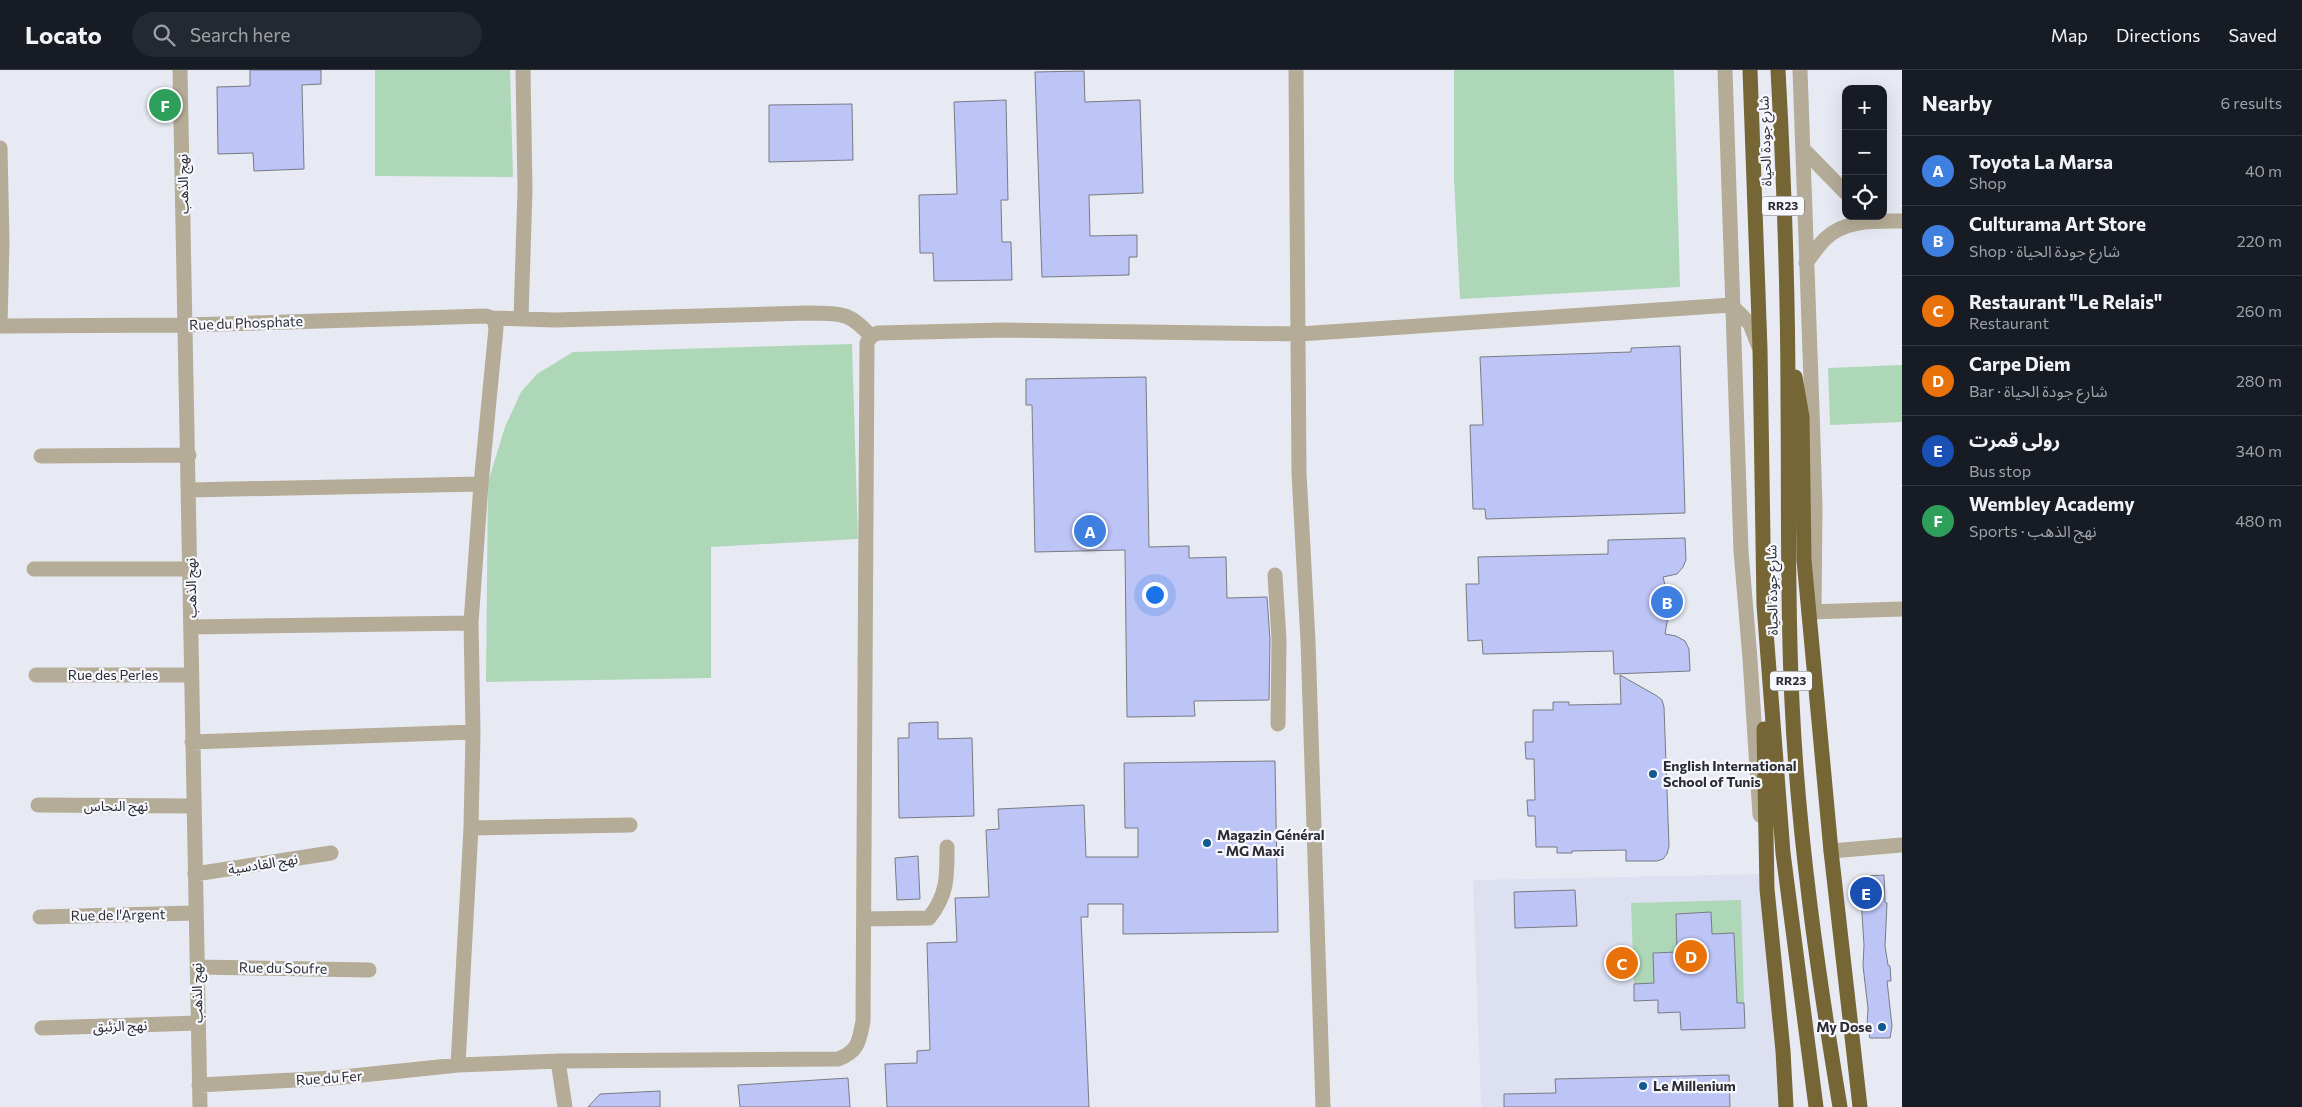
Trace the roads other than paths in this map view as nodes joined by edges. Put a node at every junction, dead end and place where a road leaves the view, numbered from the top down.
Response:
1 (180, 70) edge
2 (523, 70) edge
3 (1296, 70) edge
4 (1725, 70) edge
5 (1750, 70) edge
6 (1778, 70) edge
7 (1800, 70) edge
8 (0, 148) edge
9 (1804, 150) junction
10 (1842, 189) edge
11 (1869, 220) edge
12 (1883, 220) edge
13 (1902, 222) edge
14 (1806, 263) junction
15 (1731, 305) junction
16 (492, 318) junction
17 (521, 319) junction
18 (186, 325) junction
19 (0, 326) edge
20 (1299, 334) junction
21 (871, 336) junction
22 (1787, 341) junction
23 (1760, 349) junction
24 (41, 456) dead end
25 (189, 456) junction
26 (481, 484) junction
27 (189, 490) junction
28 (34, 569) dead end
29 (191, 569) junction
30 (1276, 575) dead end
31 (1764, 605) junction
32 (1902, 609) edge
33 (1812, 612) junction
34 (471, 623) junction
35 (191, 627) junction
36 (36, 675) dead end
37 (190, 675) junction
38 (1278, 724) dead end
39 (474, 732) junction
40 (192, 742) junction
41 (38, 805) dead end
42 (193, 806) junction
43 (630, 825) dead end
44 (471, 828) junction
45 (1902, 844) edge
46 (947, 847) dead end
47 (1831, 851) junction
48 (331, 853) dead end
49 (1765, 861) junction
50 (195, 874) junction
51 (196, 913) junction
52 (40, 917) dead end
53 (864, 919) junction
54 (197, 967) junction
55 (369, 970) dead end
56 (198, 1023) junction
57 (42, 1028) dead end
58 (558, 1061) junction
59 (458, 1065) junction
60 (199, 1085) junction
61 (1861, 1104) edge
62 (200, 1107) edge
63 (565, 1107) edge
64 (1323, 1107) edge
65 (1786, 1107) edge
66 (1816, 1107) edge
67 (1840, 1107) edge

1 - 18 street, نهج الذهب
2 - 17 street
3 - 20 street
4 - 15 street
5 - 23 highway, شارع جودة الحياة / RR23
6 - 22 highway, شارع جودة الحياة / RR23
7 - 9 street
8 - 19 street
9 - 10 street
9 - 14 street
11 - 14 street
12 - 13 street
14 - 33 street
15 - 20 street
15 - 23 street
15 - 49 street
16 - 17 street, Rue du Phosphate
16 - 18 street, Rue du Phosphate
16 - 26 street
17 - 21 street, Rue du Phosphate
18 - 19 street, Rue du Phosphate
18 - 25 street, نهج الذهب
20 - 21 street
20 - 64 street
21 - 53 street, Rue du Fer
22 - 33 highway
22 - 67 highway, شارع جودة الحياة / RR23
23 - 31 highway, شارع جودة الحياة / RR23
24 - 25 street
25 - 27 street, نهج الذهب
26 - 27 street
26 - 34 street
27 - 29 street, نهج الذهب
28 - 29 street
29 - 35 street, نهج الذهب
30 - 38 street
31 - 49 highway
31 - 66 highway, شارع جودة الحياة / RR23
32 - 33 street
33 - 47 highway
34 - 35 street
34 - 39 street
35 - 37 street, نهج الذهب
36 - 37 street, Rue des Perles
37 - 40 street, نهج الذهب
39 - 40 street
39 - 44 street
40 - 42 street, نهج الذهب
41 - 42 street, نهج النحاس
42 - 50 street, نهج الذهب
43 - 44 street
44 - 59 street
45 - 47 street
46 - 53 street
47 - 61 highway
48 - 50 street, نهج القادسية
49 - 65 highway
50 - 51 street, نهج الذهب
51 - 52 street, Rue de l'Argent
51 - 54 street, نهج الذهب
53 - 58 street, Rue du Fer
54 - 55 street, Rue du Soufre
54 - 56 street, نهج الذهب
56 - 57 street, نهج الزئبق
56 - 60 street, نهج الذهب
58 - 59 street, Rue du Fer
58 - 63 street
59 - 60 street, Rue du Fer
60 - 62 street, نهج الذهب

